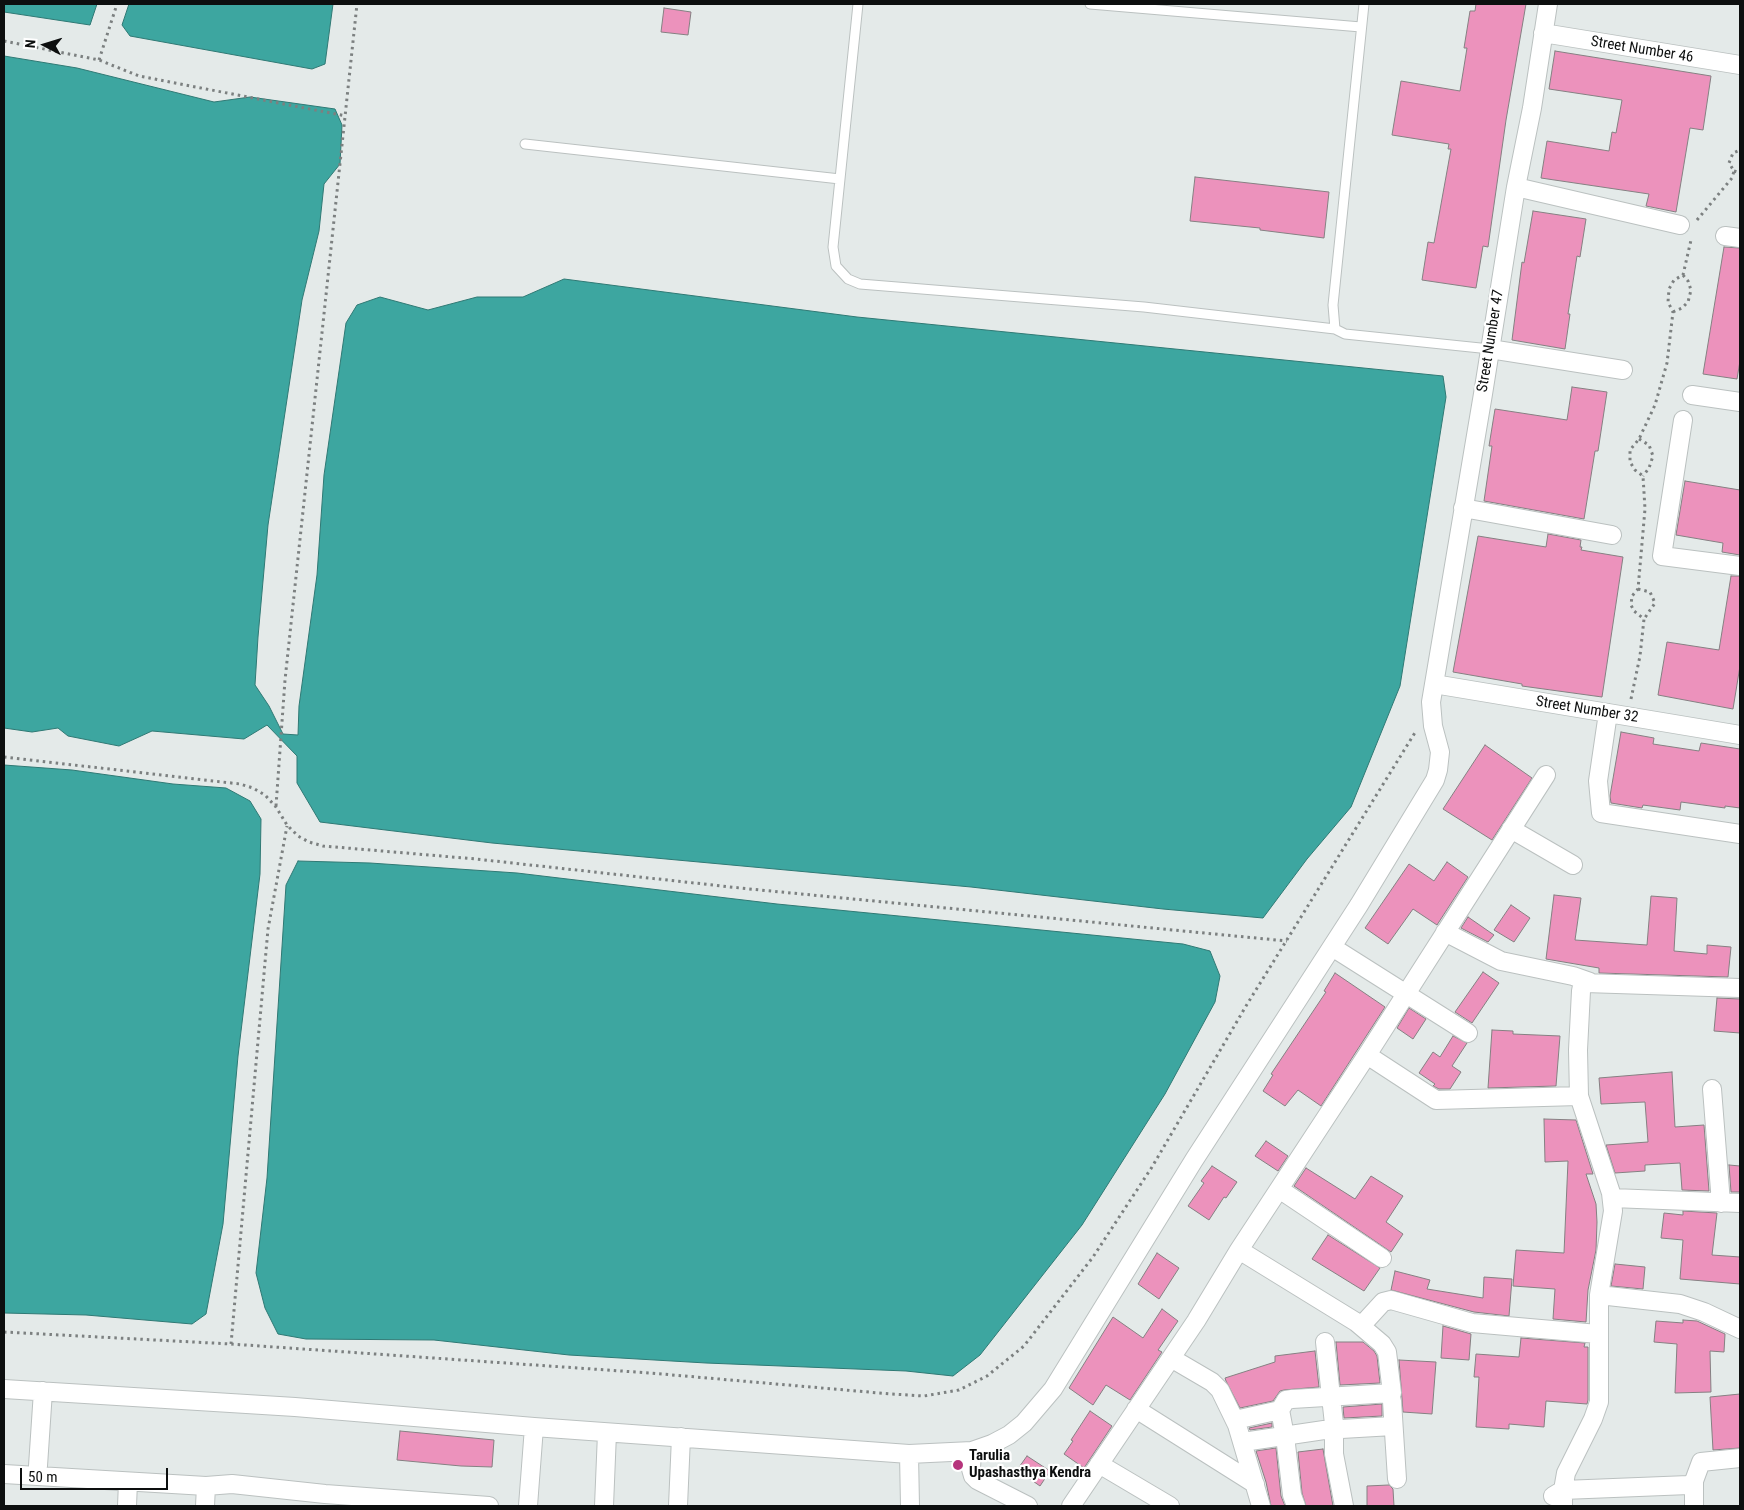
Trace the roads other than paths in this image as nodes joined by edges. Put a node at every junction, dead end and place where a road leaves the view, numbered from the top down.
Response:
1 (858, 4) edge
2 (1090, 4) edge
3 (1364, 4) edge
4 (1548, 4) edge
5 (1362, 28) junction
6 (1543, 33) junction
7 (1740, 65) edge
8 (525, 144) dead end
9 (840, 179) junction
10 (1516, 187) junction
11 (1680, 225) dead end
12 (1336, 329) junction
13 (1490, 349) junction
14 (1623, 370) dead end
15 (1692, 395) dead end
16 (1740, 402) edge
17 (1683, 420) dead end
18 (1463, 508) junction
19 (1612, 536) dead end
20 (1740, 566) edge
21 (1435, 682) junction
22 (1608, 713) junction
23 (1740, 735) edge
24 (1546, 775) dead end
25 (1511, 829) junction
26 (1740, 834) edge
27 (1573, 865) dead end
28 (1445, 932) junction
29 (1332, 947) junction
30 (1590, 982) junction
31 (1740, 988) edge
32 (1405, 994) junction
33 (1468, 1033) dead end
34 (1367, 1055) junction
35 (1712, 1089) dead end
36 (1579, 1096) junction
37 (1279, 1189) junction
38 (1612, 1198) junction
39 (1721, 1203) junction
40 (1740, 1203) edge
41 (1238, 1250) junction
42 (1382, 1258) dead end
43 (1599, 1295) junction
44 (1361, 1326) junction
45 (1740, 1328) edge
46 (1598, 1334) junction
47 (1325, 1342) dead end
48 (1171, 1358) junction
49 (4, 1388) edge
50 (43, 1391) junction
51 (1330, 1396) junction
52 (1392, 1401) dead end
53 (1136, 1409) junction
54 (1280, 1410) junction
55 (1235, 1420) junction
56 (1393, 1426) junction
57 (534, 1427) junction
58 (1334, 1430) junction
59 (607, 1432) junction
60 (1285, 1436) junction
61 (681, 1437) junction
62 (1243, 1442) junction
63 (972, 1450) junction
64 (909, 1454) junction
65 (1740, 1458) edge
66 (1099, 1464) junction
67 (38, 1466) dead end
68 (4, 1474) edge
69 (1397, 1479) dead end
70 (1694, 1481) junction
71 (128, 1482) junction
72 (1255, 1484) junction
73 (206, 1486) junction
74 (1563, 1498) edge
75 (325, 1500) edge
76 (127, 1506) edge
77 (205, 1506) edge
78 (489, 1506) edge
79 (528, 1506) edge
80 (604, 1506) edge
81 (678, 1506) edge
82 (910, 1506) edge
83 (1028, 1506) edge
84 (1071, 1506) edge
85 (1170, 1506) edge
86 (1261, 1506) edge
87 (1296, 1506) edge
88 (1344, 1506) edge
89 (1551, 1506) edge
90 (1694, 1506) edge

1 - 9 lane
2 - 5 lane
3 - 5 lane
4 - 6 street, Street Number 47
5 - 12 lane
6 - 7 street, Street Number 46
6 - 10 street, Street Number 47
8 - 9 lane
9 - 12 lane
10 - 11 street
10 - 13 street, Street Number 47
12 - 13 lane
13 - 14 street
13 - 18 street, Street Number 47
15 - 16 street
17 - 20 street
18 - 19 street
18 - 21 street, Street Number 47
21 - 22 street, Street Number 32
21 - 29 street, Street Number 47
22 - 23 street, Street Number 32
22 - 26 street
24 - 25 street
25 - 27 street
25 - 28 street
28 - 30 street
28 - 32 street
29 - 32 street
29 - 63 street, Street Number 47
30 - 31 street
30 - 36 street
32 - 33 street
32 - 34 street
34 - 36 street
34 - 37 street
35 - 39 street
36 - 38 street
37 - 41 street
37 - 42 street
38 - 39 street
38 - 43 street
39 - 40 street
41 - 44 street
41 - 48 street
43 - 45 street
43 - 46 street
44 - 46 street
44 - 51 street
46 - 74 street
47 - 51 street
48 - 53 street
48 - 55 street
49 - 50 street, Street Number 47
50 - 57 street, Street Number 47
50 - 67 street
51 - 54 street
51 - 58 street
52 - 56 street
53 - 66 street
53 - 72 street
54 - 55 street
54 - 60 street
55 - 62 street
56 - 58 street
56 - 69 street
57 - 59 street, Street Number 47
57 - 79 street
58 - 60 street
58 - 88 street
59 - 61 street, Street Number 47
59 - 80 street
60 - 62 street
60 - 87 street
61 - 64 street, Street Number 47
61 - 81 street
62 - 72 street
63 - 64 street, Street Number 47
63 - 83 street
64 - 82 street
65 - 70 street
66 - 84 street
66 - 85 street
68 - 71 street
70 - 74 street
70 - 90 street
71 - 73 street
71 - 76 street
72 - 86 street
73 - 75 street
73 - 77 street
74 - 89 street
75 - 78 street

